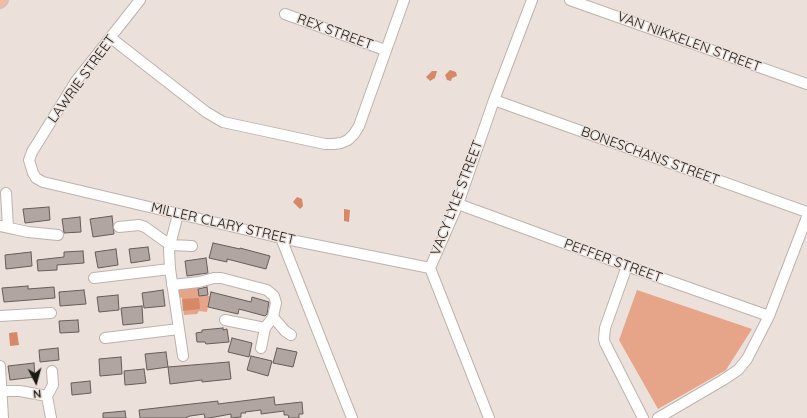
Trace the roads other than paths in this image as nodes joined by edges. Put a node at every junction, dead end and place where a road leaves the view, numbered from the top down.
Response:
1 (140, 0) edge
2 (404, 0) edge
3 (532, 0) edge
4 (570, 0) edge
5 (285, 14) dead end
6 (110, 38) junction
7 (385, 50) junction
8 (807, 84) edge
9 (494, 100) junction
10 (29, 160) joint
11 (6, 194) dead end
12 (458, 204) junction
13 (807, 212) edge
14 (178, 214) junction
15 (807, 217) edge
16 (4, 227) edge
17 (119, 227) dead end
18 (58, 235) dead end
19 (281, 238) junction
20 (170, 245) junction
21 (192, 246) dead end
22 (627, 266) junction
23 (430, 268) junction
24 (170, 269) junction
25 (94, 278) dead end
26 (172, 285) junction
27 (51, 313) dead end
28 (0, 316) edge
29 (769, 316) junction
30 (273, 317) junction
31 (225, 320) dead end
32 (265, 328) junction
33 (178, 329) junction
34 (291, 335) dead end
35 (105, 338) dead end
36 (261, 348) dead end
37 (183, 356) dead end
38 (0, 366) edge
39 (52, 371) dead end
40 (2, 391) junction
41 (47, 396) junction
42 (2, 418) edge
43 (51, 418) edge
44 (352, 418) edge
45 (489, 418) edge
46 (643, 418) edge
47 (658, 418) edge

1 - 6 street, LAWRIE STREET
2 - 7 street
3 - 9 street, VACY LYLE STREET
4 - 8 street, VAN NIKKELEN STREET
5 - 7 street, REX STREET
6 - 7 street
6 - 10 street, LAWRIE STREET
9 - 12 street, VACY LYLE STREET
9 - 13 street, BONESCHANS STREET
10 - 14 street, MILLER CLARY STREET
11 - 16 street
12 - 22 street, PEFFER STREET
12 - 23 street, VACY LYLE STREET
14 - 19 street, MILLER CLARY STREET
14 - 20 street
15 - 29 street
16 - 18 street
17 - 20 street
19 - 23 street, MILLER CLARY STREET
19 - 44 street
20 - 21 street
20 - 24 street
22 - 29 street, PEFFER STREET
22 - 46 street
23 - 45 street, VACY LYLE STREET
24 - 25 street
24 - 26 street
26 - 30 street
26 - 33 street
27 - 28 street
29 - 47 street
30 - 32 street
30 - 34 street
31 - 32 street
32 - 36 street
33 - 35 street
33 - 37 street
38 - 40 street
39 - 41 street
40 - 41 street
40 - 42 street
41 - 43 street

